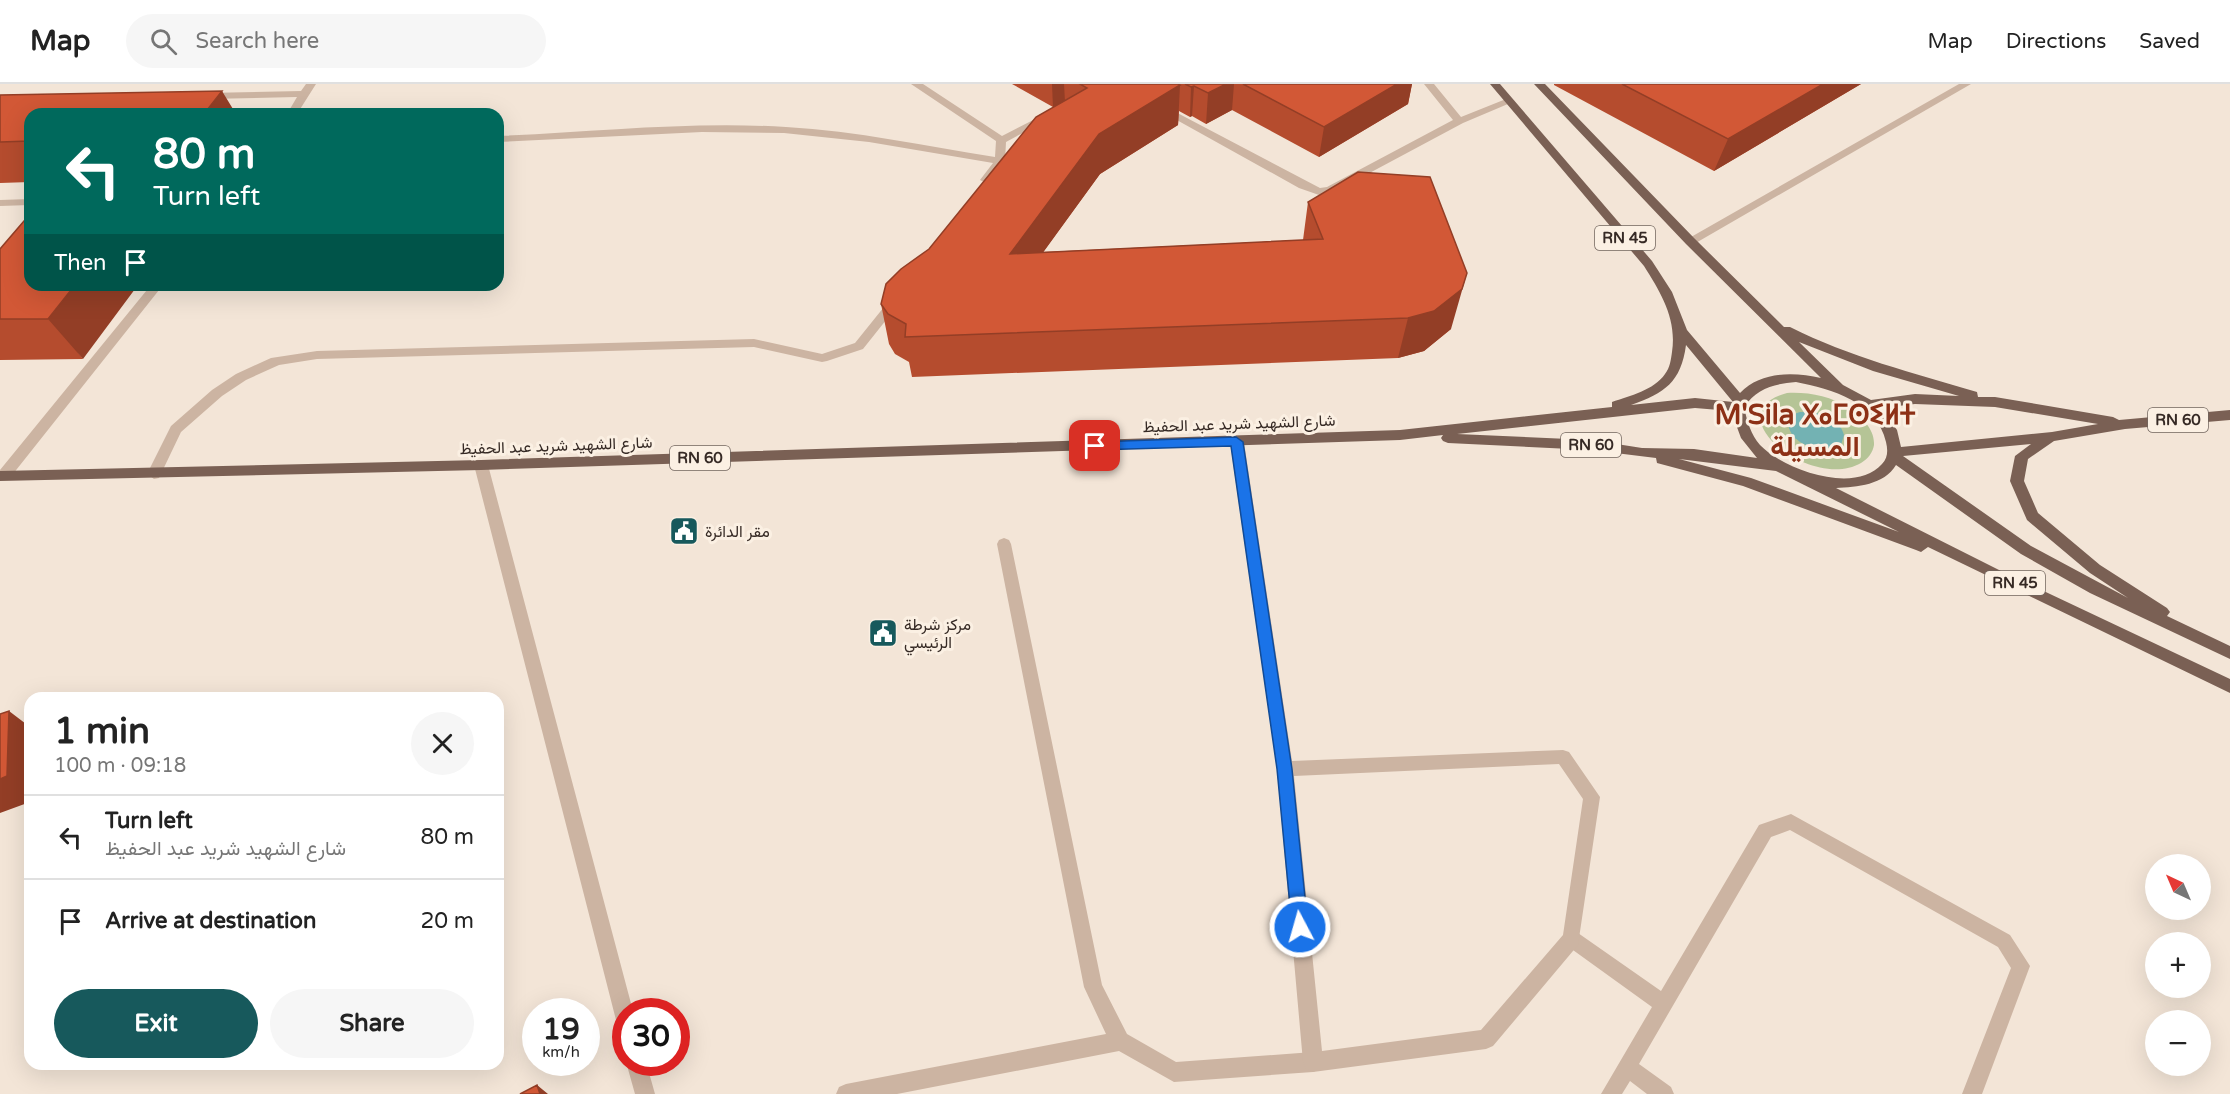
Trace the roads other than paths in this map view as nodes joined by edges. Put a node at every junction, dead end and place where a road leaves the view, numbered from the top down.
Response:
1 (311, 84) edge
2 (916, 84) edge
3 (1429, 84) edge
4 (1495, 84) edge
5 (1539, 84) edge
6 (1966, 84) edge
7 (304, 94) junction
8 (199, 96) edge
9 (1147, 101) edge
10 (1509, 101) junction
11 (296, 108) edge
12 (1061, 109) edge
13 (1459, 121) junction
14 (504, 139) edge
15 (1001, 140) junction
16 (1000, 161) junction
17 (980, 189) edge
18 (24, 202) edge
19 (0, 203) edge
20 (1690, 241) junction
21 (152, 291) edge
22 (903, 291) edge
23 (1770, 321) junction
24 (1681, 331) junction
25 (1838, 388) junction
26 (1995, 402) junction
27 (1738, 405) junction
28 (1869, 405) junction
29 (1584, 416) junction
30 (2230, 416) edge
31 (2125, 423) junction
32 (1400, 435) junction
33 (2052, 437) junction
34 (1236, 442) junction
35 (1642, 453) junction
36 (1894, 454) junction
37 (481, 465) junction
38 (1780, 467) junction
39 (154, 474) junction
40 (2, 476) edge
41 (1802, 476) junction
42 (1004, 544) dead end
43 (1996, 575) junction
44 (2215, 646) junction
45 (2230, 653) edge
46 (2230, 686) edge
47 (1285, 769) junction
48 (1572, 939) junction
49 (620, 998) edge
50 (1664, 1004) junction
51 (1120, 1041) junction
52 (1313, 1062) junction
53 (1627, 1067) junction
54 (640, 1076) edge
55 (645, 1094) edge
56 (846, 1094) edge
57 (1611, 1094) edge
58 (1664, 1094) edge
59 (1971, 1094) edge

1 - 7 street
2 - 15 street
3 - 13 street
4 - 10 main road, RN 45
5 - 20 main road, RN 45
6 - 20 street
7 - 8 street
7 - 11 street
9 - 13 street
10 - 13 street
10 - 24 main road, RN 45
12 - 15 street
14 - 16 street
15 - 16 street
16 - 17 street
18 - 19 street
20 - 23 main road, RN 45
21 - 40 street
22 - 39 street
23 - 25 main road, RN 45
23 - 26 main road
24 - 27 main road, RN 45
24 - 29 main road
25 - 27 main road
25 - 28 main road
26 - 28 main road, RN 60
26 - 31 main road, RN 60
27 - 29 main road, RN 60
27 - 38 main road
28 - 36 main road
29 - 32 main road, RN 60
30 - 31 main road, RN 60
31 - 33 main road, RN 60
32 - 34 main road, شارع الشهيد شريد عبد الحفيظ / RN 60
32 - 35 main road, RN 60
33 - 36 main road, RN 60
33 - 44 main road
34 - 37 main road, شارع الشهيد شريد عبد الحفيظ / RN 60
34 - 47 street
35 - 38 main road, RN 60
35 - 43 main road
36 - 41 main road
36 - 44 main road, RN 45
37 - 39 main road, شارع الشهيد شريد عبد الحفيظ / RN 60
37 - 49 street
38 - 41 main road
39 - 40 main road, شارع الشهيد شريد عبد الحفيظ / RN 60
41 - 43 main road, RN 45
42 - 51 street
43 - 46 main road, RN 45
44 - 45 main road, RN 45
47 - 48 street
47 - 52 street
48 - 50 street
48 - 52 street
50 - 53 street
50 - 59 street
51 - 52 street
51 - 56 street
53 - 57 street
53 - 58 street
54 - 55 street

